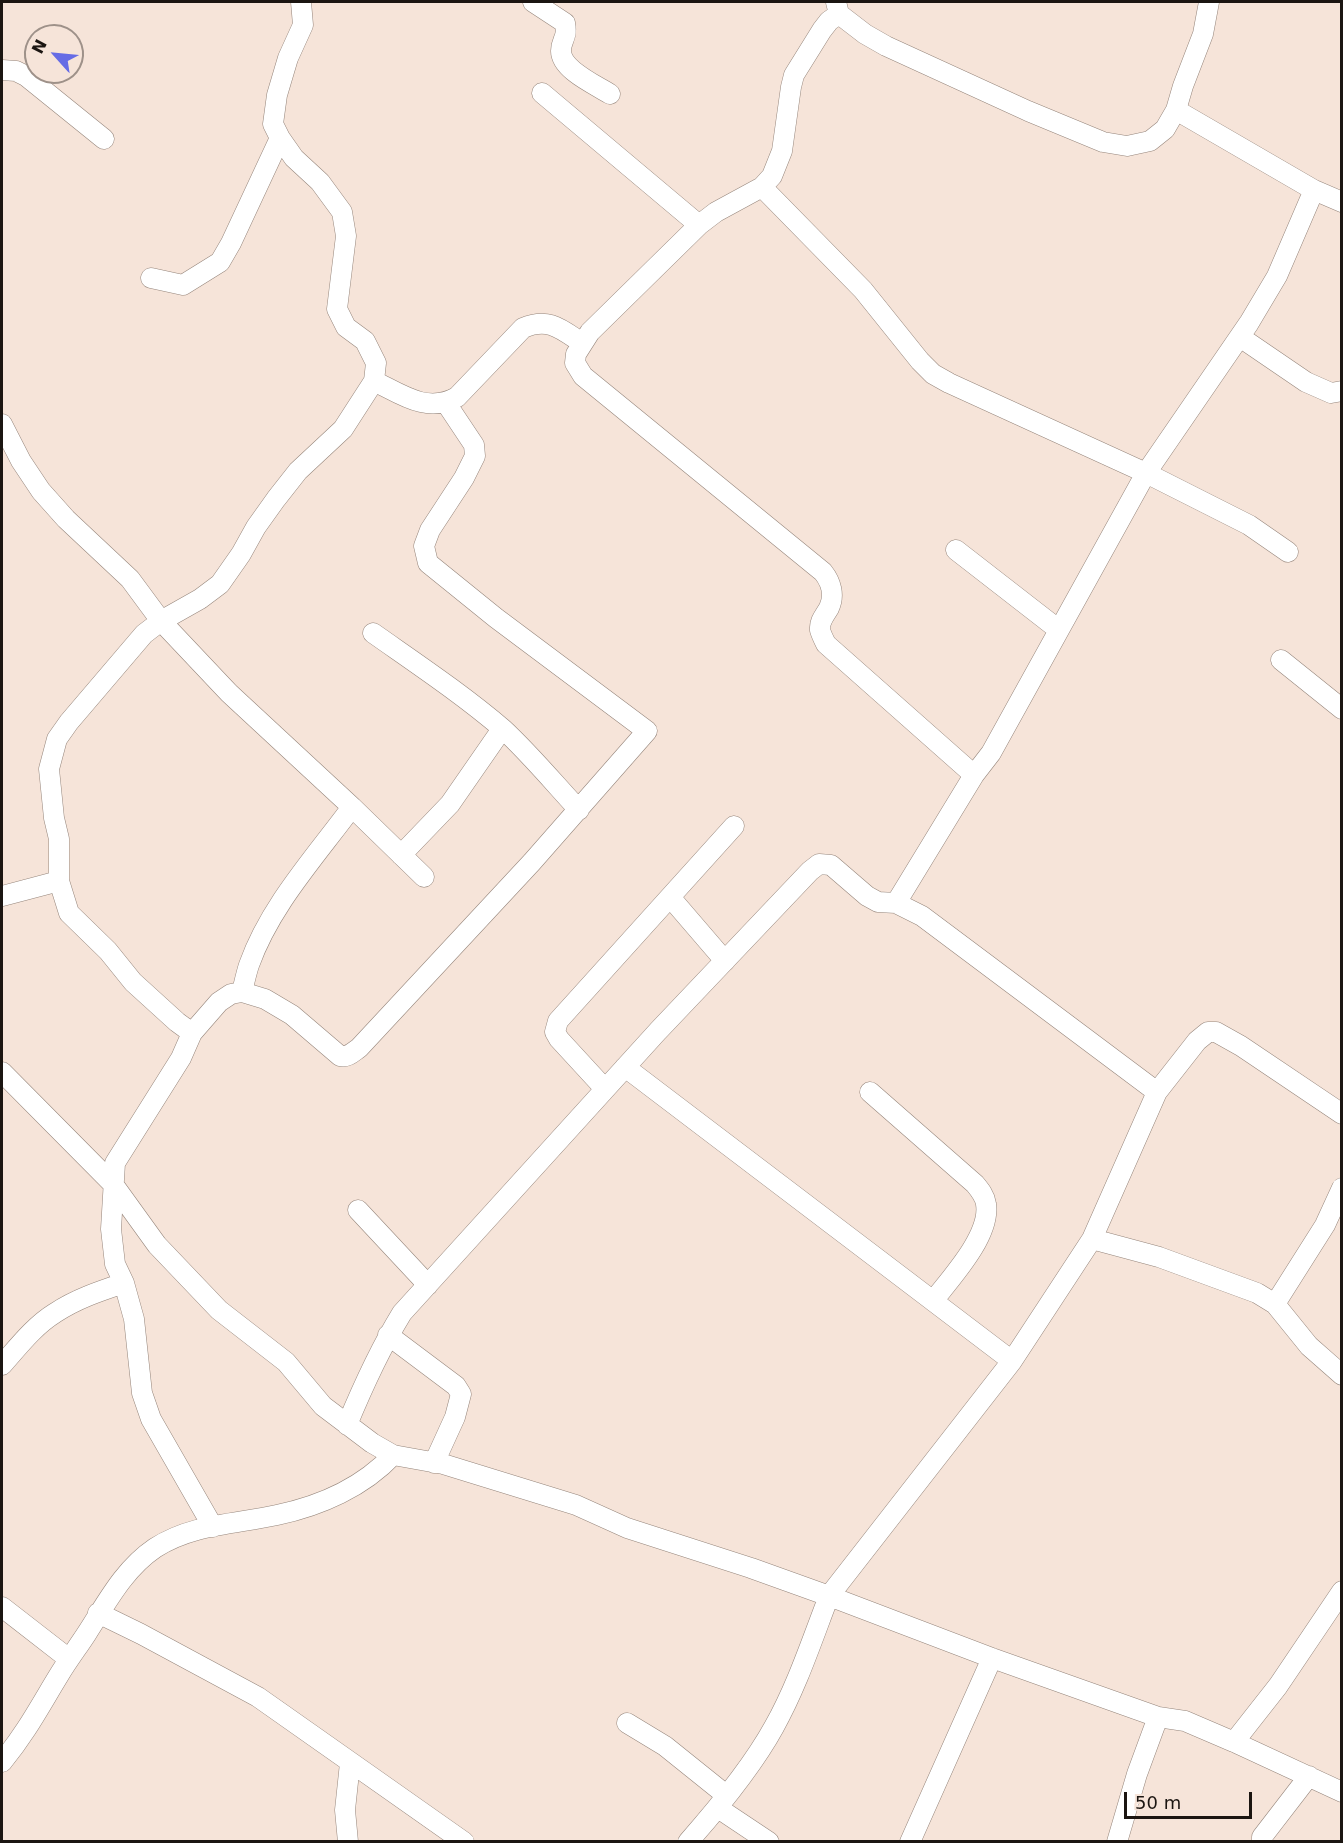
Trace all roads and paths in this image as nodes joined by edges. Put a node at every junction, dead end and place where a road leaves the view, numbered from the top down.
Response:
1 (301, 2) edge
2 (533, 2) edge
3 (1209, 2) edge
4 (837, 8) edge
5 (2, 70) edge
6 (542, 93) dead end
7 (610, 94) dead end
8 (1176, 110) junction
9 (280, 138) junction
10 (104, 139) dead end
11 (762, 187) junction
12 (1314, 190) junction
13 (1341, 202) edge
14 (699, 225) junction
15 (151, 278) dead end
16 (1240, 337) junction
17 (582, 343) junction
18 (374, 381) junction
19 (1341, 391) edge
20 (446, 403) junction
21 (2, 424) edge
22 (1146, 473) junction
23 (956, 550) dead end
24 (1288, 552) dead end
25 (161, 621) junction
26 (1059, 630) junction
27 (373, 633) dead end
28 (1281, 660) dead end
29 (1341, 709) edge
30 (502, 729) junction
31 (975, 776) junction
32 (352, 807) junction
33 (579, 810) junction
34 (734, 826) dead end
35 (401, 855) junction
36 (424, 877) dead end
37 (59, 881) junction
38 (2, 896) edge
39 (670, 897) junction
40 (896, 903) junction
41 (725, 961) junction
42 (242, 992) junction
43 (192, 1033) junction
44 (625, 1067) junction
45 (2, 1072) edge
46 (605, 1089) junction
47 (870, 1092) dead end
48 (1157, 1092) junction
49 (1341, 1114) edge
50 (113, 1184) junction
51 (1341, 1188) edge
52 (358, 1210) dead end
53 (1092, 1239) junction
54 (124, 1283) junction
55 (428, 1285) junction
56 (933, 1302) junction
57 (1275, 1304) junction
58 (388, 1335) junction
59 (1012, 1361) junction
60 (2, 1364) edge
61 (1341, 1375) edge
62 (347, 1425) junction
63 (393, 1455) junction
64 (434, 1463) junction
65 (213, 1527) junction
66 (1341, 1591) edge
67 (830, 1596) junction
68 (2, 1607) edge
69 (98, 1613) junction
70 (992, 1658) junction
71 (69, 1659) junction
72 (1158, 1717) junction
73 (627, 1724) dead end
74 (1234, 1742) junction
75 (2, 1762) edge
76 (350, 1763) junction
77 (1309, 1776) junction
78 (1341, 1792) edge
79 (722, 1801) junction
80 (348, 1842) edge
81 (464, 1842) edge
82 (688, 1842) edge
83 (769, 1842) edge
84 (910, 1842) edge
85 (1117, 1842) edge
86 (1262, 1842) edge

1 - 9 street
2 - 7 street
3 - 8 street
4 - 8 street
4 - 11 street
5 - 10 street
6 - 14 street
8 - 12 street
9 - 15 street
9 - 18 street
11 - 14 street
11 - 22 street
12 - 13 street
12 - 16 street
14 - 17 street
16 - 19 street
16 - 22 street
17 - 20 street
17 - 31 street
18 - 20 street
18 - 25 street
20 - 33 street
21 - 25 street
22 - 24 street
22 - 26 street
23 - 26 street
25 - 32 street
25 - 37 street
26 - 31 street
27 - 30 street
28 - 29 street
30 - 33 street
30 - 35 street
31 - 40 street
32 - 35 street
32 - 42 street
33 - 42 street
34 - 39 street
35 - 36 street
37 - 38 street
37 - 43 street
39 - 41 street
39 - 46 street
40 - 41 street
40 - 48 street
41 - 44 street
42 - 43 street
43 - 50 street
44 - 46 street
44 - 56 street
45 - 50 street
46 - 55 street
47 - 56 street
48 - 49 street
48 - 53 street
50 - 54 street
50 - 62 street
51 - 57 street
52 - 55 street
53 - 57 street
53 - 59 street
54 - 60 street
54 - 65 street
55 - 58 street
56 - 59 street
57 - 61 street
58 - 62 street
58 - 64 street
59 - 67 street
62 - 63 street
63 - 64 street
63 - 65 street
64 - 67 street
65 - 69 street
66 - 74 street
67 - 70 street
67 - 79 street
68 - 71 street
69 - 71 street
69 - 76 street
70 - 72 street
70 - 84 street
71 - 75 street
72 - 74 street
72 - 85 street
73 - 79 street
74 - 77 street
76 - 80 street
76 - 81 street
77 - 78 street
77 - 86 street
79 - 82 street
79 - 83 street

